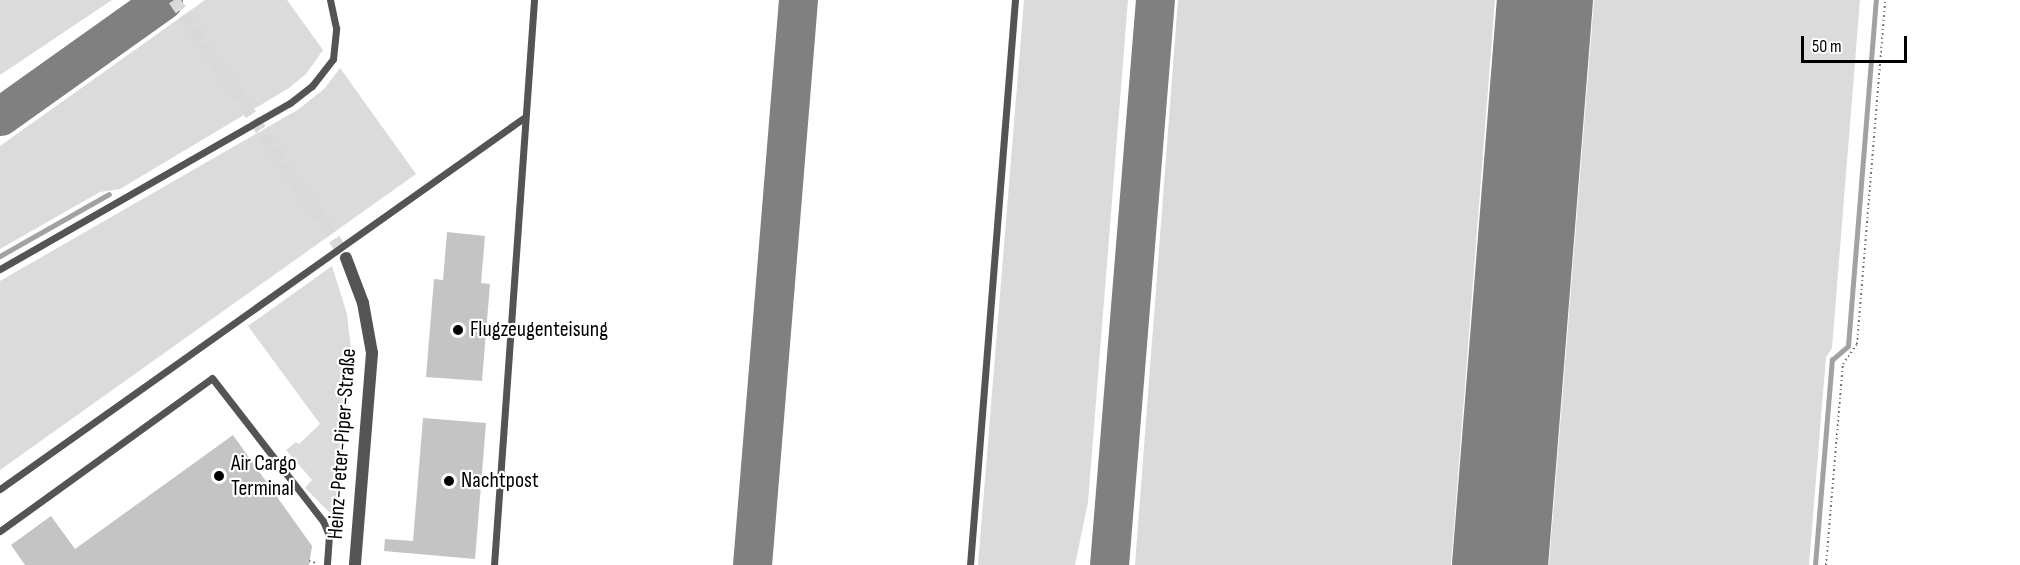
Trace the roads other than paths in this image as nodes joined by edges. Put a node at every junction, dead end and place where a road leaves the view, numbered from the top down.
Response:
1 (339, 0) edge
2 (534, 0) edge
3 (1016, 0) edge
4 (330, 1) edge
5 (525, 117) junction
6 (346, 258) tunnel mouth
7 (0, 269) edge
8 (0, 489) edge
9 (0, 531) edge
10 (327, 565) edge
11 (355, 565) edge
12 (494, 565) edge
13 (970, 565) edge

1 - 4 lane
2 - 5 lane
3 - 13 lane
4 - 7 lane
5 - 8 lane
5 - 12 lane
6 - 11 street, Heinz-Peter-Piper-Straße
9 - 10 lane

